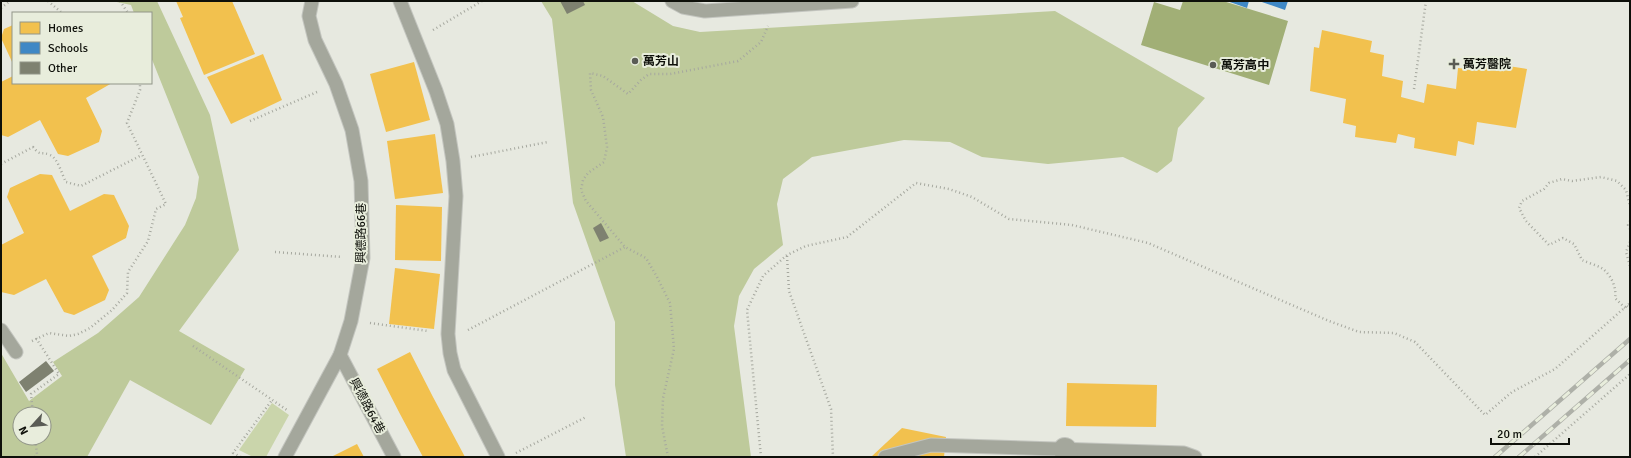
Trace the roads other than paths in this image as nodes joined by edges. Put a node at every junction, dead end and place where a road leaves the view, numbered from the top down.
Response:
1 (312, 1) edge
2 (400, 1) edge
3 (672, 1) edge
4 (852, 1) edge
5 (1, 330) edge
6 (16, 352) road end
7 (340, 355) junction
8 (1066, 453) edge
9 (285, 457) edge
10 (394, 457) edge
11 (498, 457) edge
12 (885, 457) edge
13 (1195, 457) edge

1 - 7 lane, 興德路66巷
2 - 11 lane
3 - 4 lane
5 - 6 lane
7 - 9 lane, 興德路66巷
7 - 10 lane, 興德路64巷
8 - 12 lane
8 - 13 lane

